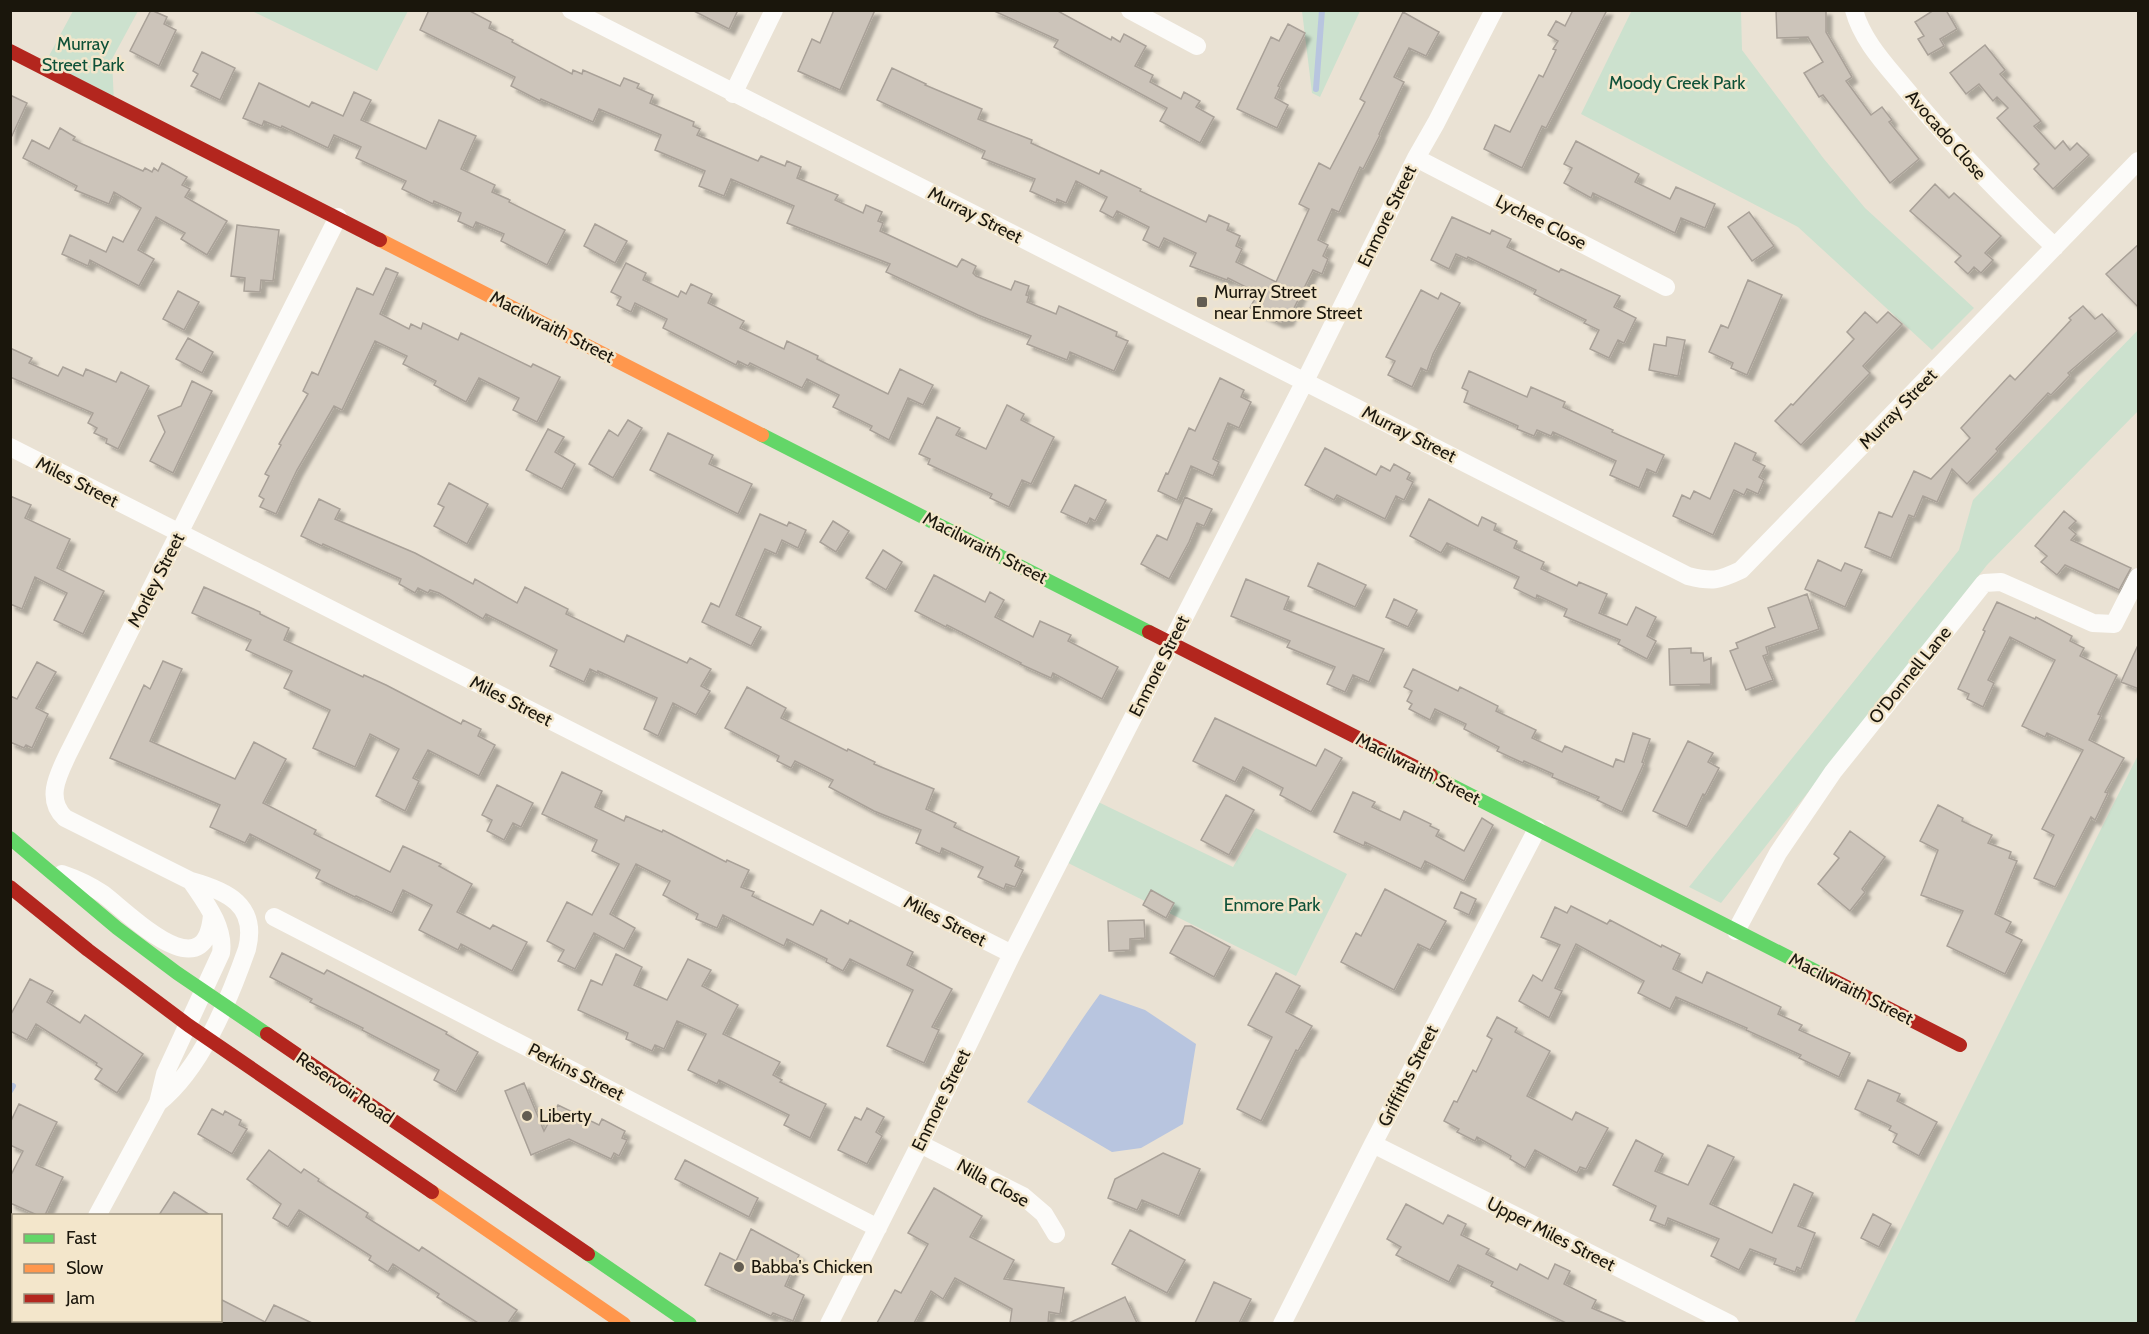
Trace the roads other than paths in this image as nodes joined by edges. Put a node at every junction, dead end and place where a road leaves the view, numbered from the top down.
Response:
1 (571, 10) edge
2 (774, 10) edge
3 (1130, 10) edge
4 (1494, 10) edge
5 (1854, 10) edge
6 (1197, 46) dead end
7 (10, 51) edge
8 (733, 94) junction
9 (1416, 158) junction
10 (2139, 161) edge
11 (338, 218) junction
12 (2055, 247) junction
13 (1666, 287) dead end
14 (1305, 381) junction
15 (10, 447) edge
16 (180, 534) junction
17 (2139, 577) edge
18 (1170, 642) junction
19 (1537, 829) junction
20 (10, 838) edge
21 (46, 869) junction
22 (191, 881) junction
23 (10, 887) edge
24 (28, 902) junction
25 (10, 909) edge
26 (212, 915) junction
27 (274, 917) dead end
28 (1736, 931) junction
29 (1012, 954) junction
30 (204, 992) junction
31 (224, 1005) junction
32 (188, 1025) junction
33 (207, 1038) junction
34 (1960, 1045) dead end
35 (158, 1103) junction
36 (920, 1144) junction
37 (1372, 1144) junction
38 (99, 1214) edge
39 (878, 1228) junction
40 (1056, 1234) dead end
41 (624, 1323) edge
42 (690, 1323) edge
43 (829, 1323) edge
44 (1282, 1323) edge
45 (1730, 1323) edge

1 - 8 street, Murray Street
2 - 8 street
3 - 6 street
4 - 9 street, Enmore Street
5 - 12 street, Avocado Close
7 - 11 street, Macilwraith Street
8 - 14 street, Murray Street
9 - 13 street, Lychee Close
9 - 14 street, Enmore Street
10 - 12 street, Murray Street
11 - 16 street, Morley Street
11 - 18 street, Macilwraith Street
12 - 14 street, Murray Street
14 - 18 street, Enmore Street
15 - 16 street, Miles Street
16 - 22 street, Morley Street
16 - 29 street, Miles Street
17 - 28 street, O'Donnell Lane
18 - 19 street, Macilwraith Street
18 - 29 street, Enmore Street
19 - 28 street, Macilwraith Street
19 - 37 street, Griffiths Street
20 - 21 street, Reservoir Road
21 - 26 street
21 - 30 street, Reservoir Road
22 - 26 street
22 - 31 street, Morley Street
23 - 24 street, Reservoir Road
24 - 25 street
24 - 32 street, Reservoir Road
26 - 30 street
27 - 39 street, Perkins Street
28 - 34 street, Macilwraith Street
29 - 36 street, Enmore Street
30 - 31 street, Reservoir Road
30 - 32 street
31 - 33 street, Morley Street
31 - 42 street, Reservoir Road
32 - 33 street, Reservoir Road
32 - 35 street
33 - 35 street, Morley Street
33 - 41 street, Reservoir Road
35 - 38 street
36 - 39 street, Enmore Street
36 - 40 street, Nilla Close
37 - 44 street, Griffiths Street
37 - 45 street, Upper Miles Street
39 - 43 street, Enmore Street

